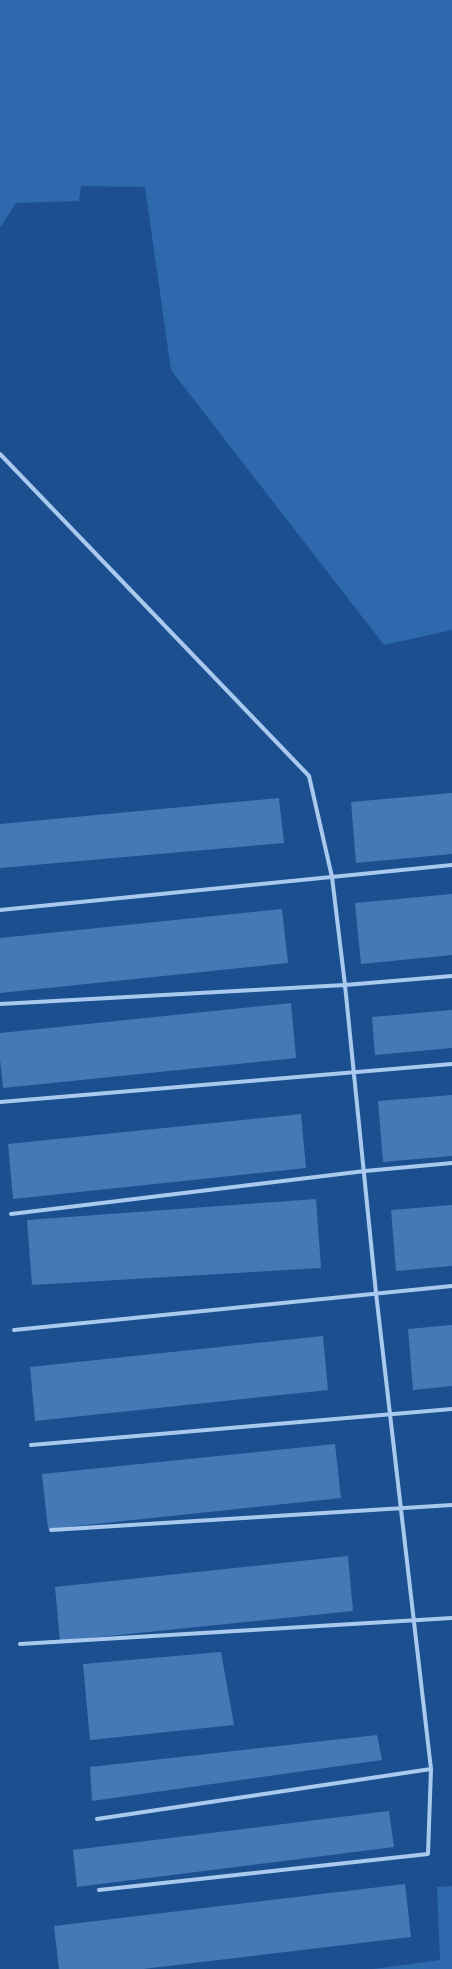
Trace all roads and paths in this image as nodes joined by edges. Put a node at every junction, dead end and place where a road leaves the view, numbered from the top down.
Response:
1 (0, 454) edge
2 (452, 865) edge
3 (332, 876) junction
4 (0, 910) edge
5 (452, 976) edge
6 (345, 985) junction
7 (0, 1004) edge
8 (452, 1064) edge
9 (354, 1073) junction
10 (0, 1102) edge
11 (452, 1163) edge
12 (364, 1171) junction
13 (11, 1214) dead end
14 (452, 1286) edge
15 (376, 1294) junction
16 (14, 1330) dead end
17 (452, 1410) edge
18 (390, 1414) junction
19 (31, 1445) dead end
20 (452, 1505) edge
21 (402, 1509) junction
22 (52, 1530) dead end
23 (452, 1618) edge
24 (413, 1620) junction
25 (20, 1644) dead end
26 (431, 1770) junction
27 (97, 1819) dead end
28 (99, 1890) dead end

1 - 3 lane
2 - 3 lane
3 - 4 lane
3 - 6 lane
5 - 6 lane
6 - 7 lane
6 - 9 lane
8 - 9 lane
9 - 10 lane
9 - 12 lane
11 - 12 lane
12 - 13 lane
12 - 15 lane
14 - 15 lane
15 - 16 lane
15 - 18 lane
17 - 18 lane
18 - 19 lane
18 - 21 lane
20 - 21 lane
21 - 22 lane
21 - 24 lane
23 - 24 lane
24 - 25 lane
24 - 26 lane
26 - 27 lane
26 - 28 lane

